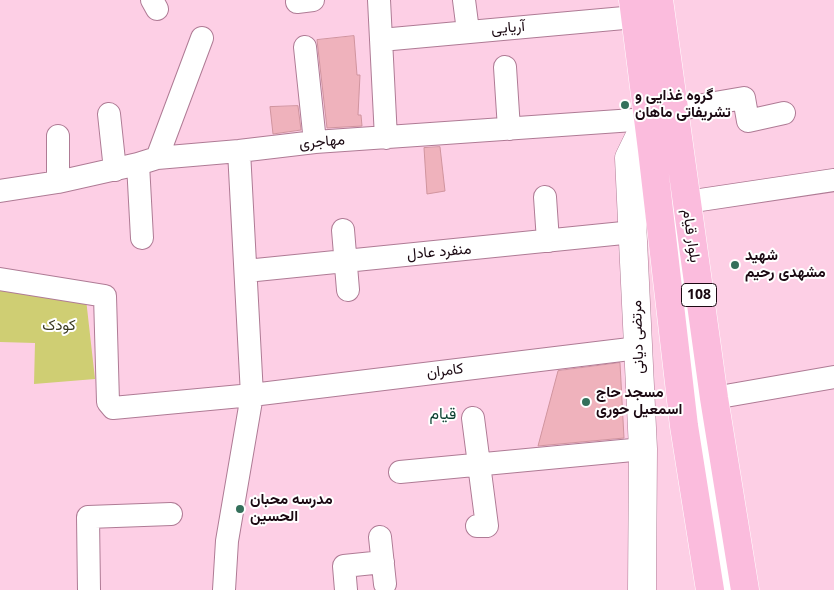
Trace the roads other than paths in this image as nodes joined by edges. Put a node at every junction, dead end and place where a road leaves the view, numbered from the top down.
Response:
1 (379, 0) edge
2 (464, 0) edge
3 (658, 0) edge
4 (640, 11) edge
5 (468, 31) junction
6 (202, 38) dead end
7 (382, 40) junction
8 (305, 47) dead end
9 (505, 67) dead end
10 (674, 110) junction
11 (784, 112) dead end
12 (109, 114) dead end
13 (648, 118) junction
14 (509, 129) junction
15 (58, 136) dead end
16 (386, 138) junction
17 (315, 142) junction
18 (239, 151) junction
19 (666, 156) dead end
20 (147, 161) junction
21 (115, 170) junction
22 (834, 180) edge
23 (58, 182) junction
24 (0, 190) edge
25 (545, 197) dead end
26 (686, 202) junction
27 (343, 230) dead end
28 (633, 232) junction
29 (142, 238) dead end
30 (548, 242) junction
31 (346, 260) junction
32 (246, 271) junction
33 (0, 279) edge
34 (348, 290) dead end
35 (638, 348) junction
36 (834, 377) edge
37 (252, 395) junction
38 (714, 398) junction
39 (473, 418) dead end
40 (642, 449) junction
41 (479, 464) junction
42 (400, 472) dead end
43 (171, 514) dead end
44 (477, 526) dead end
45 (380, 537) dead end
46 (89, 590) edge
47 (224, 590) edge
48 (346, 590) edge
49 (642, 590) edge
50 (710, 590) edge
51 (728, 590) edge
52 (745, 590) edge

1 - 7 street
2 - 5 street
3 - 10 main road, بلوار قیام / 108
4 - 5 street, آریایی
4 - 13 main road, بلوار قیام / 108
5 - 7 street, آریایی
6 - 20 street
7 - 16 street
8 - 17 street
9 - 14 street
10 - 11 street
10 - 26 main road, بلوار قیام / 108
12 - 21 street
13 - 14 street, مهاجری
13 - 28 street, مرتضی دیانی
13 - 50 main road, بلوار قیام / 108
14 - 16 street, مهاجری
15 - 23 street
16 - 17 street, مهاجری
17 - 18 street, مهاجری
18 - 20 street, مهاجری
18 - 32 street
19 - 51 lane
20 - 21 street, مهاجری
20 - 29 street
21 - 23 street, مهاجری
22 - 26 street
23 - 24 street, مهاجری
25 - 30 street
26 - 38 main road, بلوار قیام / 108
27 - 31 street
28 - 30 street, منفرد عادل
28 - 35 street, مرتضی دیانی
30 - 31 street, منفرد عادل
31 - 32 street, منفرد عادل
31 - 34 street
32 - 37 street
33 - 37 street, کامران
35 - 37 street, کامران
35 - 40 street, مرتضی دیانی
36 - 38 street
37 - 47 street
38 - 52 main road, بلوار قیام / 108
39 - 41 street
40 - 41 street
40 - 49 street, مرتضی دیانی
41 - 42 street
41 - 44 street
43 - 46 street
45 - 48 street

